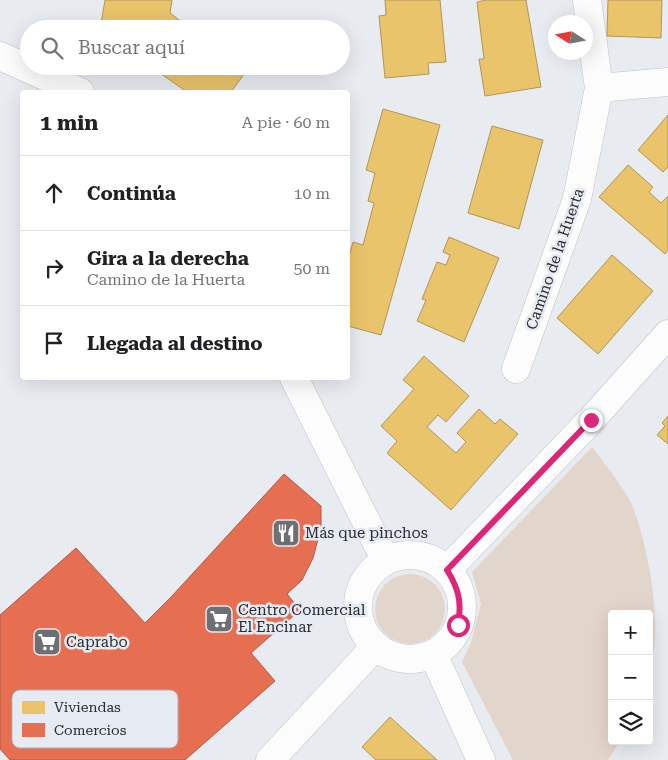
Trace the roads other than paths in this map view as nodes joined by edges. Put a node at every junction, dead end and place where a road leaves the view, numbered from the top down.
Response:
1 (588, 0) edge
2 (0, 56) edge
3 (20, 65) edge
4 (42, 75) edge
5 (668, 82) edge
6 (599, 88) junction
7 (76, 90) edge
8 (668, 334) edge
9 (516, 369) dead end
10 (295, 380) edge
11 (386, 560) junction
12 (447, 570) junction
13 (375, 647) junction
14 (433, 654) junction
15 (270, 760) edge
16 (481, 760) edge

1 - 6 street, Camino de la Huerta
2 - 3 street
4 - 7 street
5 - 6 street
6 - 9 street, Camino de la Huerta
8 - 12 street
10 - 11 street
11 - 12 street
11 - 13 street
12 - 14 street
13 - 14 street
13 - 15 street
14 - 16 street

